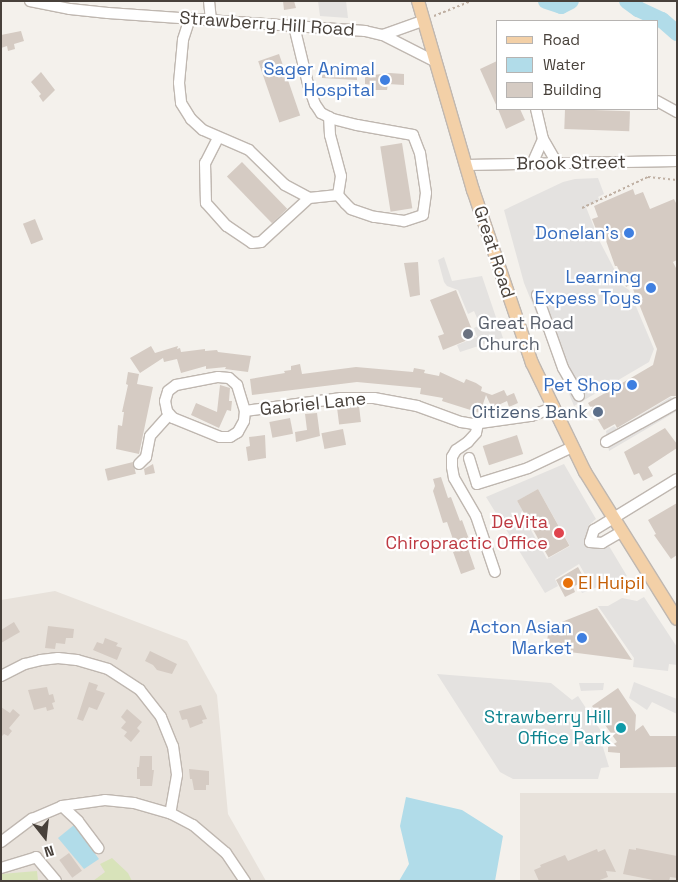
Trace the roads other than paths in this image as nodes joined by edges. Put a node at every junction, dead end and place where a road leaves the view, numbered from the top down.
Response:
1 (30, 1) edge
2 (209, 1) edge
3 (418, 1) edge
4 (190, 18) junction
5 (211, 19) junction
6 (422, 21) junction
7 (294, 26) junction
8 (384, 35) junction
9 (434, 61) junction
10 (658, 102) edge
11 (536, 110) edge
12 (677, 112) edge
13 (329, 117) junction
14 (218, 138) junction
15 (543, 139) junction
16 (677, 161) edge
17 (557, 163) junction
18 (532, 164) junction
19 (466, 165) junction
20 (338, 195) junction
21 (309, 198) junction
22 (537, 295) dead end
23 (579, 396) dead end
24 (677, 403) edge
25 (554, 407) junction
26 (245, 411) junction
27 (169, 415) junction
28 (478, 424) junction
29 (606, 442) dead end
30 (572, 446) junction
31 (469, 458) dead end
32 (139, 464) dead end
33 (677, 479) edge
34 (613, 518) junction
35 (621, 532) junction
36 (495, 572) dead end
37 (677, 620) edge
38 (1, 676) edge
39 (62, 806) junction
40 (170, 813) junction
41 (1, 842) edge
42 (98, 848) dead end
43 (1, 868) edge
44 (56, 881) edge
45 (245, 881) edge

1 - 4 street, Strawberry Hill Road
2 - 5 street
3 - 6 main road, Great Road
4 - 5 street, Strawberry Hill Road
4 - 14 street
5 - 7 street, Strawberry Hill Road
6 - 8 street
6 - 9 main road, Great Road
7 - 8 street, Strawberry Hill Road
7 - 13 street
8 - 9 street, Strawberry Hill Road
9 - 19 main road, Great Road
10 - 12 street
11 - 15 street
13 - 20 street
13 - 20 street
14 - 21 street
14 - 21 street
15 - 17 street
15 - 18 street
16 - 17 street, Brook Street
17 - 18 street, Brook Street
18 - 19 street, Brook Street
19 - 25 main road, Great Road
20 - 21 street
22 - 23 street
24 - 29 street
25 - 28 street, Gabriel Lane
25 - 30 main road, Great Road
26 - 27 street, Gabriel Lane
26 - 27 street, Gabriel Lane
26 - 28 street, Gabriel Lane
27 - 32 street
28 - 36 street
30 - 31 street
30 - 34 main road, Great Road
33 - 34 street
34 - 35 main road, Great Road
34 - 35 street
35 - 37 main road, Great Road
38 - 40 street
39 - 40 street
39 - 41 street
39 - 42 street
40 - 45 street
43 - 44 street

